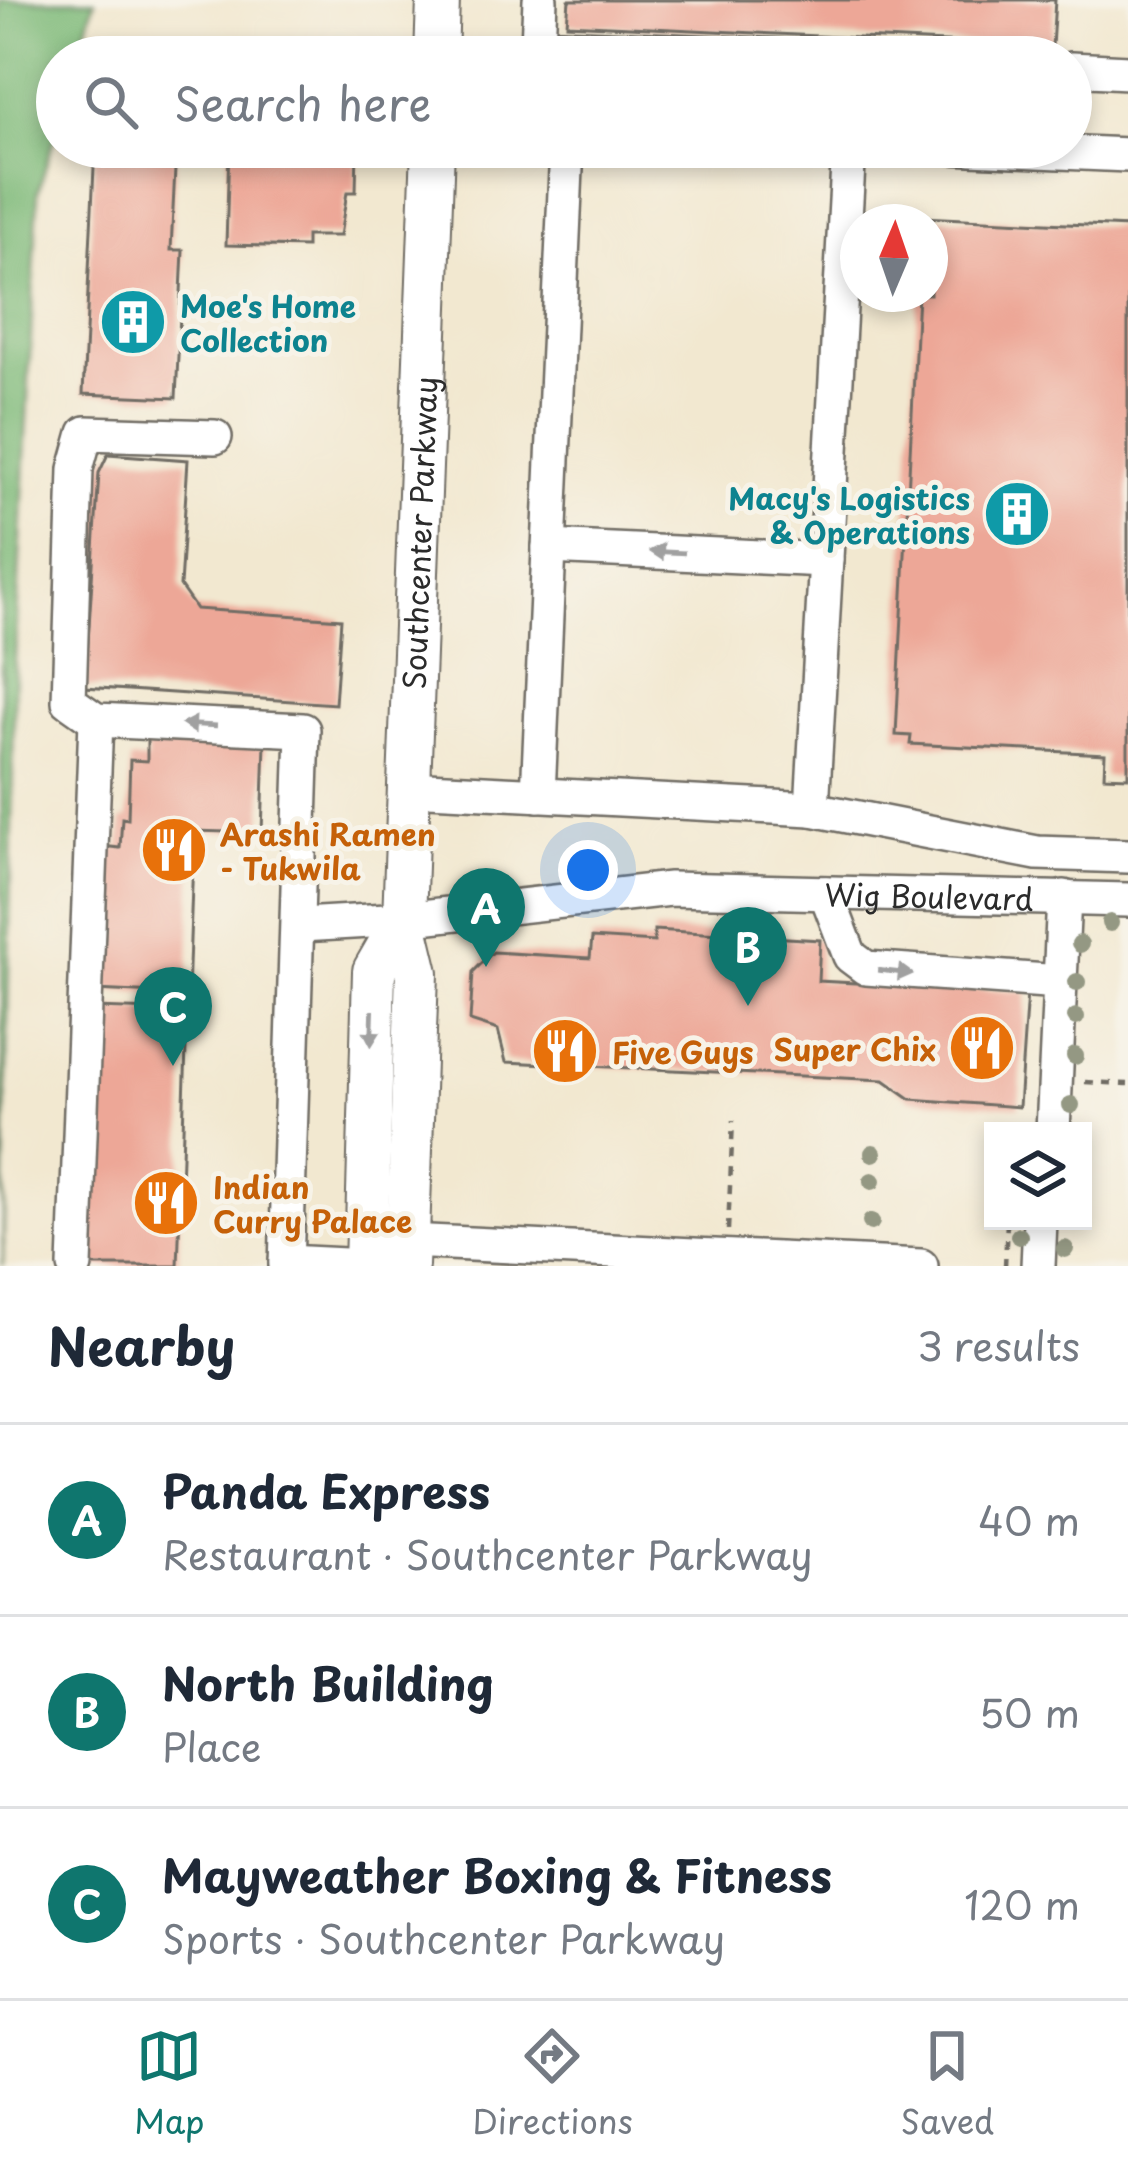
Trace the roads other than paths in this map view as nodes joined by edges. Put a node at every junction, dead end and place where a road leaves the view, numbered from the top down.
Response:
1 (438, 0) edge
2 (540, 0) edge
3 (437, 36) edge
4 (538, 36) edge
5 (1092, 70) edge
6 (1128, 72) edge
7 (1092, 153) edge
8 (1128, 155) edge
9 (432, 168) edge
10 (566, 168) edge
11 (848, 168) edge
12 (215, 436) dead end
13 (549, 547) junction
14 (826, 560) junction
15 (96, 719) junction
16 (409, 788) junction
17 (538, 795) junction
18 (812, 809) junction
19 (1128, 856) edge
20 (826, 893) junction
21 (1064, 897) junction
22 (1128, 900) edge
23 (404, 919) junction
24 (301, 925) junction
25 (1060, 982) junction
26 (1053, 1122) edge
27 (1040, 1230) edge
28 (408, 1253) edge
29 (286, 1264) edge
30 (75, 1266) edge
31 (366, 1266) edge
32 (921, 1266) edge
33 (1038, 1266) edge

1 - 3 main road
2 - 4 lane
5 - 6 lane
7 - 8 lane
9 - 16 main road, Southcenter Parkway
10 - 13 lane
11 - 14 lane
12 - 15 lane
14 -> 13 lane
13 - 17 lane
14 - 18 lane
24 -> 15 lane
15 - 30 lane
16 - 17 lane
16 - 23 main road, Southcenter Parkway
17 - 18 lane
18 - 19 lane
20 - 21 lane, Wig Boulevard
20 - 23 lane, Wig Boulevard
20 -> 25 lane
21 - 22 lane, Wig Boulevard
21 - 25 lane
23 - 24 lane, Wig Boulevard
23 - 28 main road, Southcenter Parkway
23 -> 31 main road, Southcenter Parkway
24 - 29 lane
25 - 26 lane
27 - 33 lane
28 - 32 lane
29 - 31 lane

